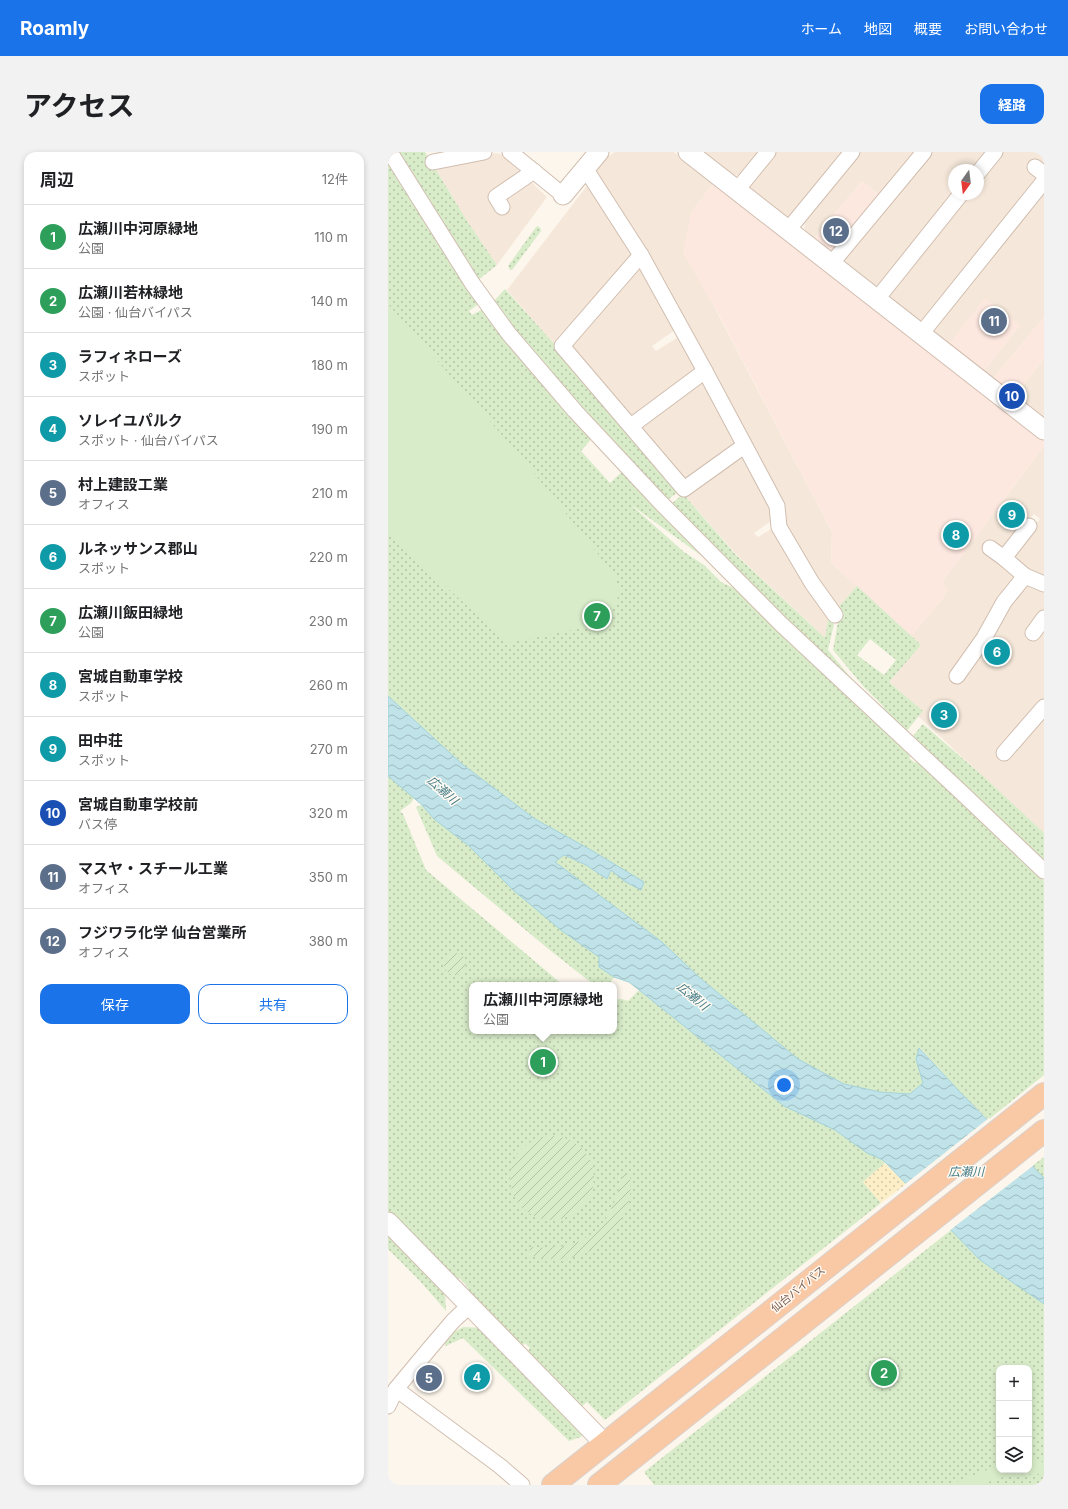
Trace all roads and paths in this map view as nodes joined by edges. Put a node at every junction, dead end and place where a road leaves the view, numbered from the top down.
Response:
1 (390, 152) edge
2 (484, 152) edge
3 (510, 152) edge
4 (600, 152) edge
5 (688, 152) edge
6 (768, 152) edge
7 (852, 152) edge
8 (924, 152) edge
9 (995, 152) edge
10 (433, 162) dead end
11 (984, 166) edge
12 (585, 168) junction
13 (534, 171) junction
14 (1044, 181) edge
15 (737, 190) junction
16 (563, 196) joint
17 (956, 200) edge
18 (502, 207) dead end
19 (788, 230) junction
20 (641, 255) junction
21 (830, 264) junction
22 (877, 299) junction
23 (921, 334) junction
24 (705, 371) junction
25 (631, 426) junction
26 (1043, 428) edge
27 (744, 446) junction
28 (1029, 526) dead end
29 (990, 548) dead end
30 (1004, 558) junction
31 (1026, 576) junction
32 (1044, 584) edge
33 (835, 615) dead end
34 (1044, 618) edge
35 (1033, 633) dead end
36 (957, 676) dead end
37 (1044, 707) edge
38 (1004, 753) dead end
39 (1044, 871) edge
40 (1044, 1094) edge
41 (1044, 1131) edge
42 (388, 1222) edge
43 (470, 1306) junction
44 (396, 1389) junction
45 (388, 1406) edge
46 (611, 1440) junction
47 (522, 1485) edge
48 (553, 1485) edge
49 (599, 1485) edge

1 - 39 street
2 - 10 street
3 - 13 street
4 - 12 street
5 - 15 street
6 - 15 street
7 - 19 street
8 - 21 street
9 - 11 street
12 - 16 street
12 - 20 street
13 - 16 street
13 - 18 street
14 - 23 street
15 - 19 street
17 - 22 street
19 - 21 street
20 - 24 street
20 - 25 street
21 - 22 street
22 - 23 street
23 - 26 street
24 - 25 street
24 - 27 street
25 - 27 street
27 - 33 street
28 - 30 street
29 - 30 street
30 - 31 street
31 - 32 street
31 - 36 street
34 - 35 street
37 - 38 street
40 - 46 highway, 仙台バイパス
41 - 49 highway
42 - 43 street
43 - 44 street
43 - 46 street
44 - 45 street
44 - 47 street
46 - 48 highway, 仙台バイパス

